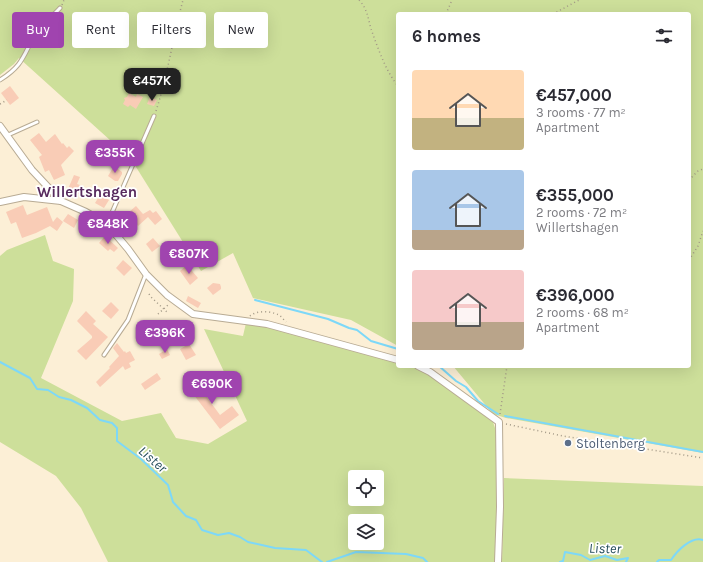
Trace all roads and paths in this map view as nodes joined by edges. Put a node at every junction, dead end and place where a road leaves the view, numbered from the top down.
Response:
1 (183, 0) edge
2 (359, 0) edge
3 (452, 0) edge
4 (579, 0) edge
5 (60, 8) dead end
6 (447, 12) edge
7 (557, 12) edge
8 (0, 80) edge
9 (396, 83) edge
10 (7, 100) dead end
11 (0, 104) edge
12 (154, 116) joint
13 (36, 122) dead end
14 (0, 126) edge
15 (8, 135) junction
16 (703, 169) edge
17 (691, 178) edge
18 (61, 201) junction
19 (0, 202) edge
20 (107, 224) junction
21 (703, 231) edge
22 (691, 257) edge
23 (146, 274) junction
24 (149, 294) dead end
25 (168, 305) dead end
26 (163, 309) junction
27 (167, 312) dead end
28 (158, 314) dead end
29 (245, 321) junction
30 (288, 324) dead end
31 (104, 355) dead end
32 (396, 359) edge
33 (422, 368) edge
34 (507, 368) edge
35 (499, 422) junction
36 (703, 458) edge
37 (498, 562) edge

1 - 12 path
2 - 9 path
3 - 6 path
4 - 7 path
5 - 8 lane
10 - 11 path
12 - 20 lane
13 - 15 lane
14 - 15 street
15 - 18 street
16 - 17 path
18 - 19 street
18 - 20 street
20 - 23 street
21 - 22 path
23 - 29 street
23 - 31 lane
24 - 26 path
25 - 26 path
26 - 27 path
26 - 28 path
29 - 30 path
29 - 32 street
33 - 35 street
34 - 35 path
35 - 36 path
35 - 37 street

